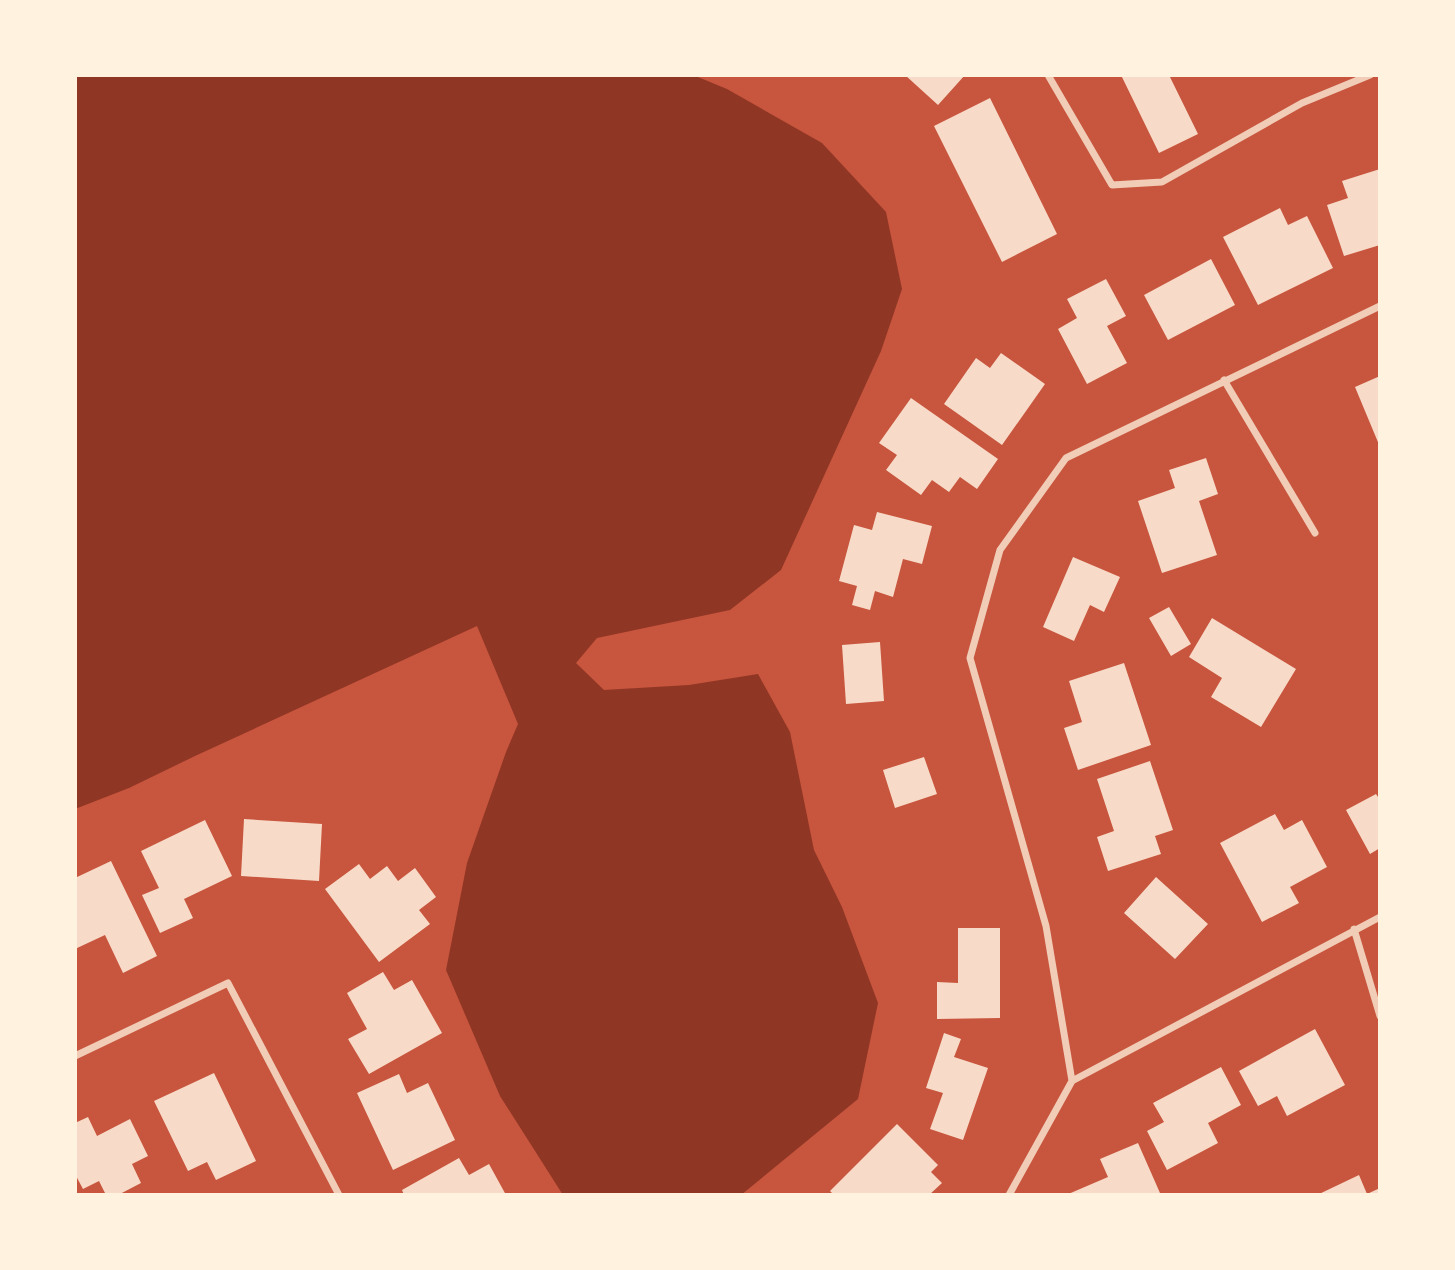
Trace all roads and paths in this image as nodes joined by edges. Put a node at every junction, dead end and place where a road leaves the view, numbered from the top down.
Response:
1 (1048, 75) edge
2 (1370, 75) edge
3 (1380, 306) edge
4 (1224, 380) junction
5 (1315, 533) dead end
6 (1380, 916) edge
7 (1354, 929) junction
8 (1380, 1016) edge
9 (75, 1056) edge
10 (1072, 1081) junction
11 (339, 1195) edge
12 (1009, 1195) edge

1 - 2 street
3 - 4 street
4 - 5 street
4 - 10 street
6 - 7 street
7 - 8 street
7 - 10 street
9 - 11 street
10 - 12 street

